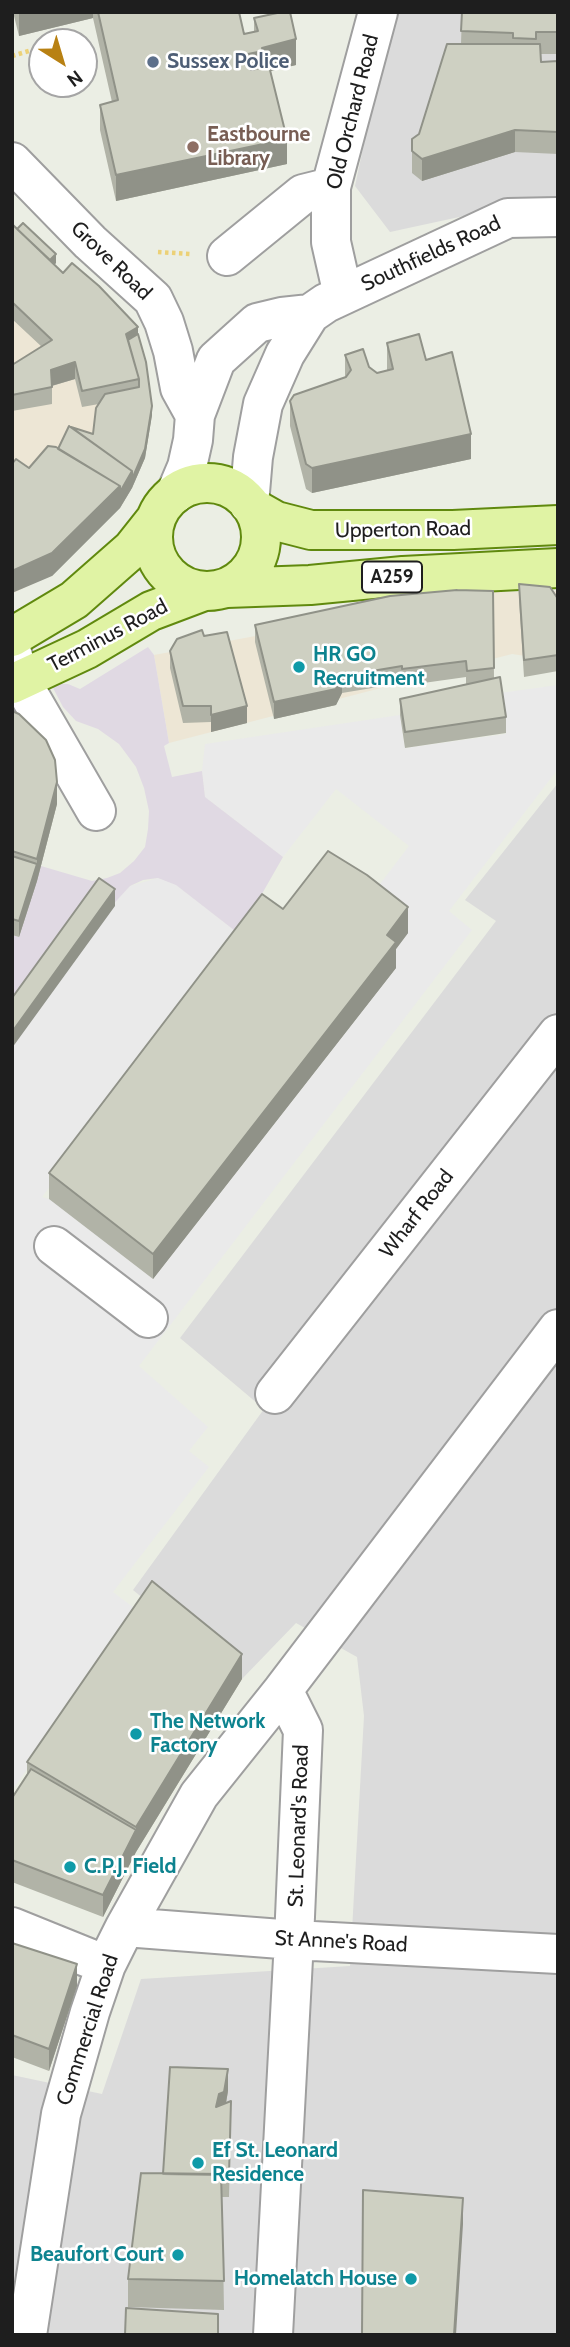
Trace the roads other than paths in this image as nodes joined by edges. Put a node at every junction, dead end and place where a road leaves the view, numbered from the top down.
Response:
1 (377, 12) edge
2 (12, 162) edge
3 (331, 187) junction
4 (558, 216) edge
5 (227, 256) road end
6 (343, 295) junction
7 (310, 314) junction
8 (195, 415) junction
9 (251, 506) junction
10 (165, 507) junction
11 (558, 526) edge
12 (558, 568) edge
13 (215, 589) junction
14 (12, 637) edge
15 (15, 673) edge
16 (96, 811) dead end
17 (558, 1034) edge
18 (54, 1246) dead end
19 (148, 1318) dead end
20 (558, 1329) edge
21 (275, 1394) dead end
22 (283, 1690) junction
23 (12, 1927) edge
24 (125, 1927) junction
25 (294, 1940) junction
26 (558, 1954) edge
27 (106, 1965) junction
28 (27, 2335) edge
29 (273, 2335) edge

1 - 3 street, Old Orchard Road
2 - 8 street, Grove Road
3 - 5 street
3 - 6 street, Old Orchard Road
4 - 6 street, Southfields Road
6 - 7 street, Southfields Road
7 - 8 street, Southfields Road
7 - 9 street, Southfields Road
8 - 10 street, Southfields Road
9 - 10 main road
9 - 11 main road, Upperton Road / A259
9 - 13 main road
10 - 13 main road
10 - 14 main road
12 - 13 main road, Upperton Road / A259
13 - 15 main road, Terminus Road / A259
15 - 16 street
17 - 21 street, Wharf Road
18 - 19 street
20 - 22 street
22 - 24 street, Commercial Road
22 - 25 street, St. Leonard's Road
23 - 27 street
24 - 25 street, St Anne's Road
24 - 27 street, Commercial Road
25 - 26 street, St Anne's Road
25 - 29 street, St. Leonard's Road
27 - 28 street, Commercial Road

